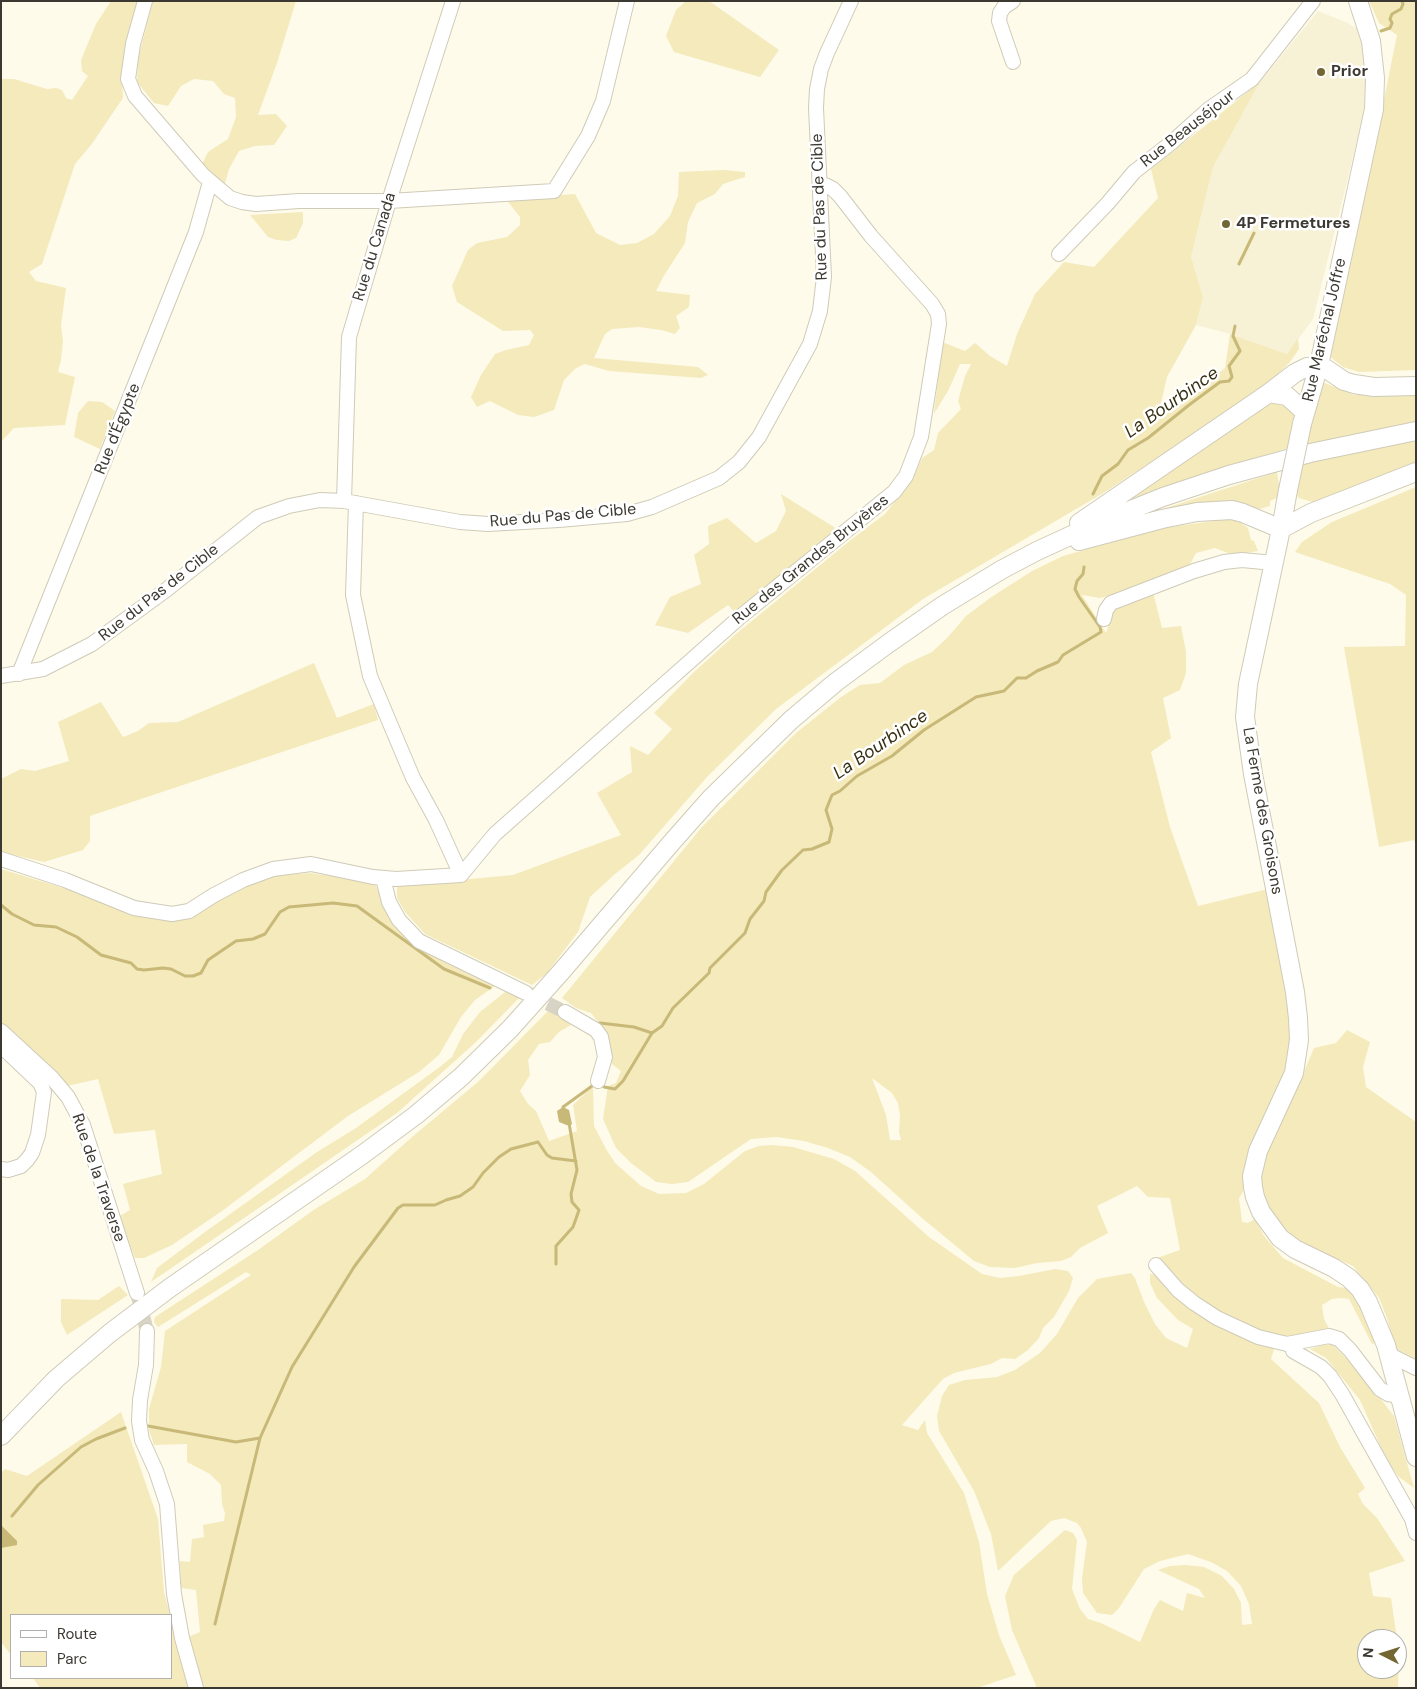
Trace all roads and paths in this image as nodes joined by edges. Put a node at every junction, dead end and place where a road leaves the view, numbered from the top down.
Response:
1 (145, 1) edge
2 (453, 1) edge
3 (627, 1) edge
4 (851, 1) edge
5 (1013, 1) edge
6 (1313, 1) edge
7 (1358, 1) edge
8 (1013, 62) dead end
9 (210, 182) junction
10 (820, 185) junction
11 (389, 201) junction
12 (1059, 254) dead end
13 (1319, 365) junction
14 (1416, 386) edge
15 (1269, 393) junction
16 (1304, 418) junction
17 (1416, 431) edge
18 (1416, 472) edge
19 (1288, 490) junction
20 (350, 502) junction
21 (1320, 510) junction
22 (1281, 529) junction
23 (1037, 551) junction
24 (1274, 563) junction
25 (1104, 619) dead end
26 (19, 674) junction
27 (1, 676) edge
28 (1, 859) edge
29 (462, 875) junction
30 (383, 878) junction
31 (526, 993) tunnel mouth
32 (565, 1012) tunnel mouth
33 (1, 1032) edge
34 (1, 1046) edge
35 (598, 1081) dead end
36 (1, 1169) edge
37 (1156, 1265) dead end
38 (137, 1293) tunnel mouth
39 (147, 1331) tunnel mouth
40 (1293, 1351) dead end
41 (1388, 1354) junction
42 (1416, 1368) edge
43 (1400, 1396) junction
44 (1, 1436) edge
45 (1416, 1457) edge
46 (1416, 1533) edge
47 (196, 1688) edge

1 - 9 street
2 - 11 street, Rue du Canada
3 - 11 street
4 - 10 street, Rue du Pas de Cible
5 - 8 street
6 - 12 street, Rue Beauséjour
7 - 13 main road, Rue Maréchal Joffre
9 - 11 street
9 - 26 street, Rue d'Égypte
10 - 20 street, Rue du Pas de Cible
10 - 29 street, Rue des Grandes Bruyères
11 - 20 street, Rue du Canada
13 - 14 main road
13 - 15 main road
13 - 16 main road, Rue Maréchal Joffre
15 - 16 main road
15 - 23 main road
16 - 19 main road, Rue Maréchal Joffre, bridge
17 - 23 main road
18 - 21 main road
19 - 21 main road
19 - 22 main road, La Ferme des Groisons
20 - 26 street, Rue du Pas de Cible
20 - 29 street, Rue du Canada
21 - 22 main road
22 - 23 main road
22 - 24 main road, La Ferme des Groisons
23 - 44 main road
24 - 25 street
24 - 41 main road, La Ferme des Groisons
26 - 27 street, Rue du Pas de Cible
28 - 30 street
29 - 30 street
30 - 31 street
32 - 35 street
33 - 38 street, Rue de la Traverse
34 - 36 street
37 - 43 street
39 - 47 street
40 - 46 street
41 - 42 street
41 - 43 main road, La Ferme des Groisons
43 - 45 main road, La Ferme des Groisons

